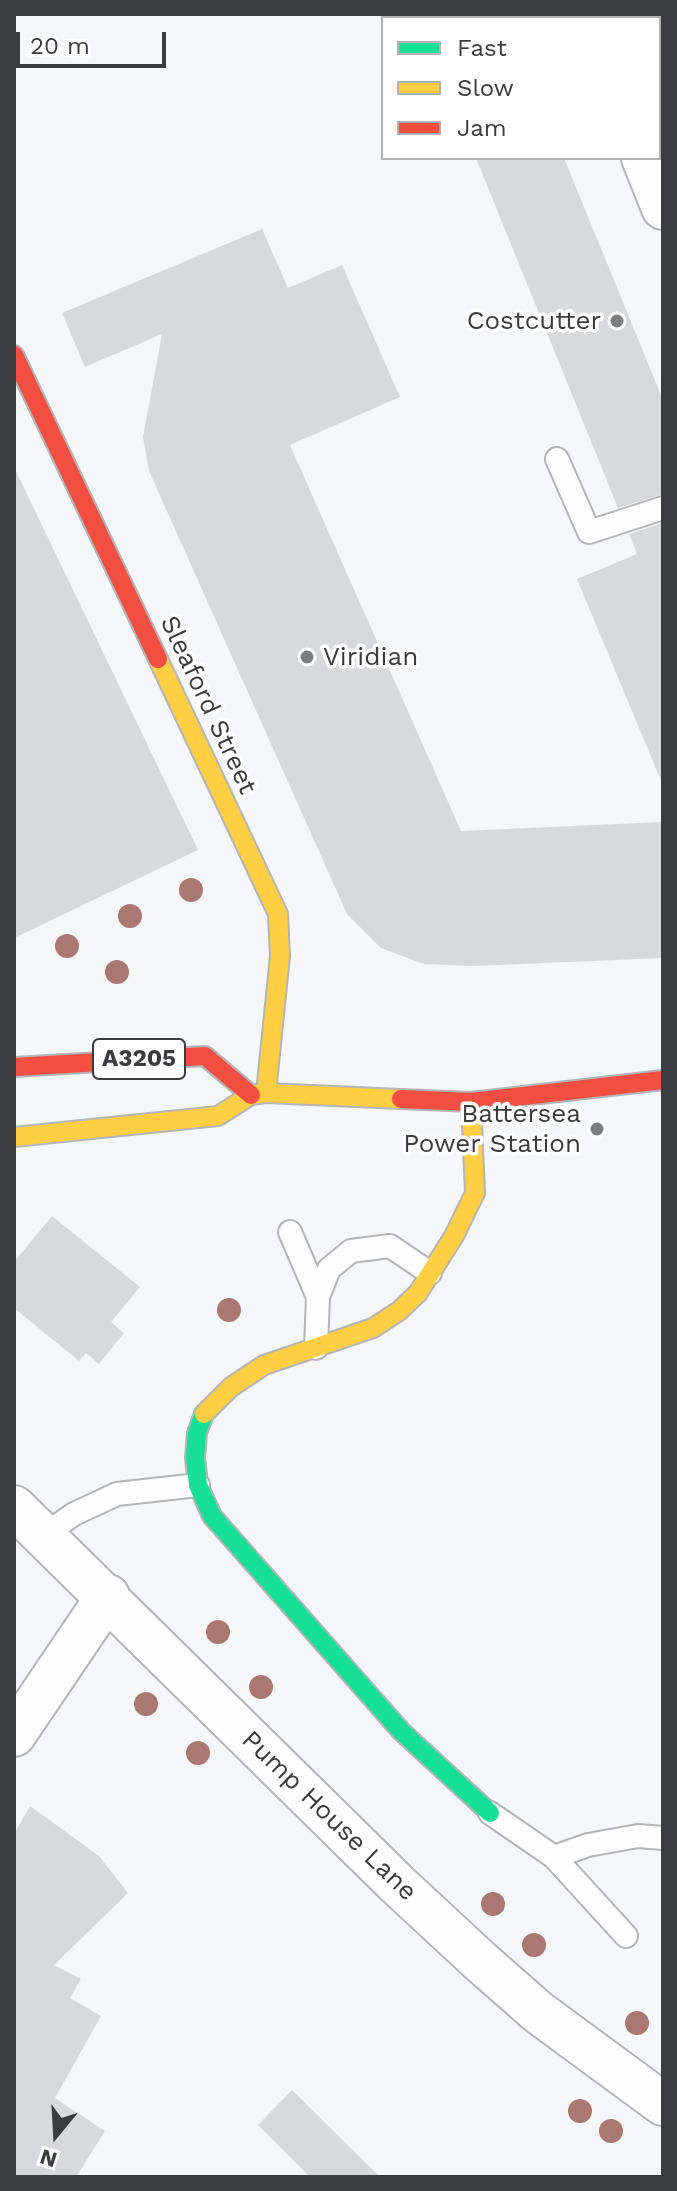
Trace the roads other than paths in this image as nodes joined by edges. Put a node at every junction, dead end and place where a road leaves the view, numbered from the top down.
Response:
1 (644, 160) edge
2 (663, 208) edge
3 (14, 355) edge
4 (557, 459) dead end
5 (663, 508) edge
6 (14, 1067) edge
7 (663, 1080) edge
8 (258, 1094) junction
9 (471, 1102) junction
10 (14, 1137) edge
11 (290, 1232) dead end
12 (430, 1273) junction
13 (318, 1297) junction
14 (316, 1348) junction
15 (198, 1485) junction
16 (14, 1507) edge
17 (44, 1535) junction
18 (108, 1596) junction
19 (14, 1735) edge
20 (490, 1813) joint
21 (663, 1838) edge
22 (554, 1857) junction
23 (626, 1936) dead end
24 (663, 2104) edge

1 - 2 street
3 - 8 main road, Sleaford Street
4 - 5 lane
6 - 8 main road, A3205
7 - 9 main road
8 - 9 main road
8 - 10 main road
9 - 12 main road
11 - 13 lane
12 - 13 lane
12 - 14 main road
13 - 14 lane
14 - 15 main road
15 - 17 lane
15 - 20 main road
16 - 17 street, Pump House Lane
17 - 18 street, Pump House Lane
18 - 19 street
18 - 24 street, Pump House Lane
20 - 22 lane
21 - 22 lane
22 - 23 lane

